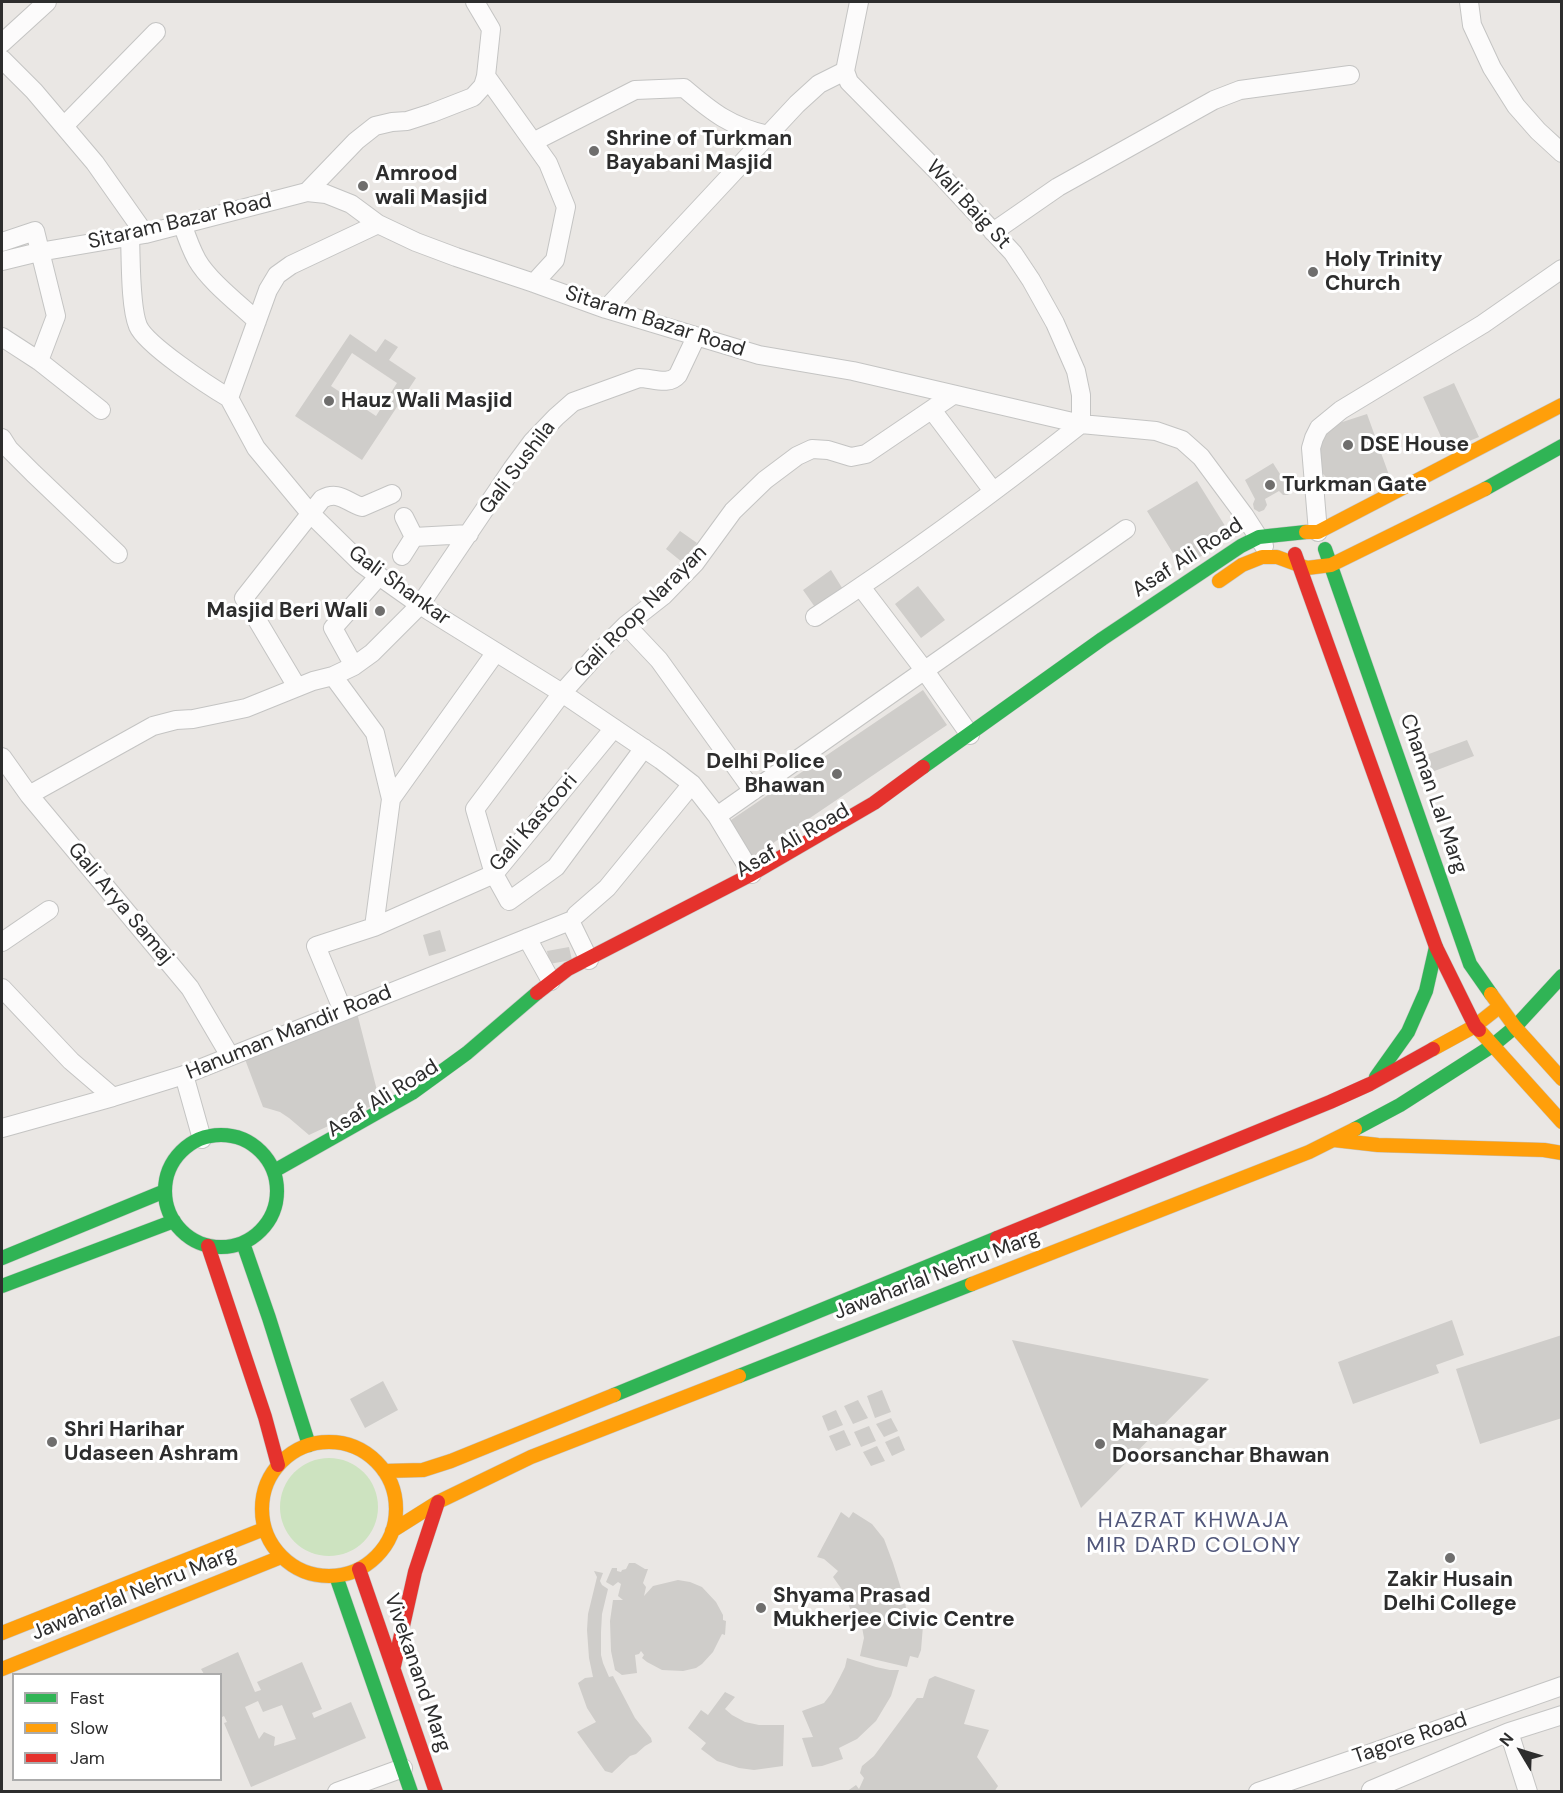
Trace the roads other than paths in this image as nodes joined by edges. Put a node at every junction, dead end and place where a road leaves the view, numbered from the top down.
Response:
1 (475, 2) edge
2 (859, 2) edge
3 (1468, 2) edge
4 (43, 3) edge
5 (156, 32) dead end
6 (2, 43) edge
7 (2, 59) edge
8 (845, 71) junction
9 (1350, 75) dead end
10 (486, 76) junction
11 (64, 126) junction
12 (768, 135) junction
13 (533, 142) junction
14 (1562, 153) edge
15 (307, 192) junction
16 (378, 224) junction
17 (183, 226) junction
18 (993, 232) junction
19 (137, 236) junction
20 (2, 242) edge
21 (39, 252) junction
22 (2, 261) edge
23 (1562, 269) edge
24 (534, 283) junction
25 (606, 309) junction
26 (257, 321) junction
27 (2, 337) edge
28 (696, 337) junction
29 (39, 361) junction
30 (953, 395) junction
31 (229, 398) junction
32 (1562, 405) edge
33 (100, 410) dead end
34 (932, 410) junction
35 (1081, 424) junction
36 (2, 438) edge
37 (1562, 446) edge
38 (993, 491) junction
39 (392, 494) dead end
40 (310, 513) junction
41 (404, 517) dead end
42 (1126, 529) dead end
43 (1318, 532) junction
44 (1288, 533) junction
45 (469, 534) junction
46 (414, 537) junction
47 (1259, 537) junction
48 (118, 554) dead end
49 (402, 556) dead end
50 (1269, 556) junction
51 (1331, 565) junction
52 (1300, 567) junction
53 (379, 576) junction
54 (861, 586) junction
55 (1208, 588) dead end
56 (420, 605) junction
57 (815, 616) dead end
58 (626, 626) junction
59 (496, 652) junction
60 (354, 666) junction
61 (925, 671) junction
62 (333, 676) junction
63 (297, 687) junction
64 (562, 693) junction
65 (614, 728) junction
66 (970, 735) junction
67 (644, 748) junction
68 (2, 757) edge
69 (692, 784) junction
70 (753, 791) junction
71 (29, 795) junction
72 (391, 799) junction
73 (891, 808) dead end
74 (717, 816) junction
75 (862, 825) dead end
76 (787, 869) dead end
77 (494, 874) junction
78 (752, 874) junction
79 (717, 907) dead end
80 (49, 910) dead end
81 (573, 918) junction
82 (374, 927) junction
83 (527, 938) junction
84 (2, 942) edge
85 (1436, 947) junction
86 (589, 960) junction
87 (1562, 976) edge
88 (559, 984) junction
89 (2, 988) edge
90 (544, 1005) dead end
91 (1499, 1007) junction
92 (344, 1011) junction
93 (1474, 1026) junction
94 (1515, 1027) junction
95 (1491, 1046) junction
96 (230, 1056) junction
97 (184, 1075) junction
98 (1562, 1079) edge
99 (1370, 1084) junction
100 (113, 1097) junction
101 (1562, 1122) edge
102 (2, 1128) edge
103 (202, 1139) junction
104 (1334, 1140) junction
105 (1562, 1153) edge
106 (274, 1171) junction
107 (165, 1191) junction
108 (174, 1221) junction
109 (243, 1244) junction
110 (208, 1246) junction
111 (2, 1258) edge
112 (2, 1286) edge
113 (309, 1445) junction
114 (278, 1466) junction
115 (384, 1471) junction
116 (438, 1502) junction
117 (264, 1529) junction
118 (392, 1531) junction
119 (281, 1557) junction
120 (359, 1569) junction
121 (336, 1576) junction
122 (2, 1633) edge
123 (2, 1669) edge
124 (394, 1669) junction
125 (1562, 1686) edge
126 (1562, 1715) edge
127 (1509, 1732) junction
128 (403, 1768) junction
129 (337, 1791) edge
130 (411, 1791) edge
131 (436, 1791) edge
132 (1257, 1791) edge
133 (1372, 1791) edge
134 (1528, 1791) edge

1 - 10 street
2 - 8 street
3 - 14 street
4 - 6 street
5 - 11 street
7 - 11 street
8 - 12 street
8 - 18 street, Wali Baig St
9 - 18 street
10 - 13 street
10 - 15 street
11 - 19 street
12 - 13 street
12 - 25 street
13 - 24 street
15 - 16 street, Sitaram Bazar Road
15 - 17 street, Sitaram Bazar Road
16 - 24 street, Sitaram Bazar Road
16 - 26 street
17 - 19 street, Sitaram Bazar Road
17 - 26 street
18 - 35 street, Wali Baig St
19 - 21 street, Sitaram Bazar Road
19 - 31 street
20 - 21 street
21 - 22 street, Sitaram Bazar Road
21 - 29 street
23 - 43 street
24 - 25 street, Sitaram Bazar Road
25 - 28 street, Sitaram Bazar Road
26 - 31 street
27 - 29 street
28 - 30 street, Sitaram Bazar Road
28 - 45 street, Gali Sushila
29 - 33 street
30 - 34 street, Gali Roop Narayan
30 - 35 street, Sitaram Bazar Road
31 - 40 street, Gali Shankar
32 - 43 main road, Asaf Ali Road
34 - 38 street
34 - 58 street, Gali Roop Narayan
35 - 38 street
35 - 47 street, Sitaram Bazar Road
36 - 48 street
37 - 51 main road, Asaf Ali Road
38 - 54 street
39 - 40 street
40 - 53 street, Gali Shankar
40 - 63 street
41 - 46 street
42 - 61 street
43 - 44 main road, Asaf Ali Road
43 - 51 main road
44 - 47 main road, Asaf Ali Road
44 - 52 main road
45 - 46 street
45 - 56 street, Gali Sushila
46 - 49 street
47 - 50 street, Sitaram Bazar Road
47 - 66 main road, Asaf Ali Road
50 - 52 main road, Asaf Ali Road
50 - 55 main road, Asaf Ali Road
51 - 52 main road, Asaf Ali Road
51 - 91 main road, Chaman Lal Marg
52 - 85 main road
53 - 56 street, Gali Shankar
53 - 60 street
54 - 57 street
54 - 61 street
56 - 59 street, Gali Shankar
56 - 60 street, Gali Sushila
58 - 64 street, Gali Roop Narayan
58 - 70 street
59 - 64 street, Gali Shankar
59 - 72 street
60 - 62 street, Gali Sushila
61 - 66 street
61 - 70 street
62 - 63 street, Gali Sushila
62 - 72 street
63 - 71 street, Gali Sushila
64 - 65 street, Gali Shankar
64 - 77 street, Gali Roop Narayan
65 - 67 street, Gali Shankar
65 - 77 street, Gali Kastoori
66 - 78 main road, Asaf Ali Road
67 - 69 street, Gali Shankar
67 - 77 street
68 - 71 street, Gali Arya Samaj
69 - 74 street, Gali Shankar
69 - 81 street, Hanuman Mandir Road
70 - 74 street
71 - 96 street, Gali Arya Samaj
72 - 82 street
73 - 75 main road, Asaf Ali Road
74 - 78 street, Gali Shankar
76 - 79 main road, Asaf Ali Road
77 - 82 street, Gali Kastoori
78 - 86 main road, Asaf Ali Road
80 - 84 street
81 - 83 street, Hanuman Mandir Road
81 - 86 street
82 - 92 street, Gali Kastoori
83 - 88 street
83 - 92 street, Hanuman Mandir Road
85 - 93 main road
85 - 99 main road
86 - 88 main road, Asaf Ali Road
87 - 94 main road, Jawaharlal Nehru Marg
88 - 90 main road, Asaf Ali Road
88 - 106 main road, Asaf Ali Road
89 - 100 street
91 - 93 main road, Jawaharlal Nehru Marg
91 - 94 main road, Chaman Lal Marg
92 - 96 street, Hanuman Mandir Road
93 - 95 main road
93 - 99 main road, Jawaharlal Nehru Marg
94 - 95 main road, Jawaharlal Nehru Marg
94 - 98 main road, Chaman Lal Marg
95 - 101 main road
95 - 104 main road, Jawaharlal Nehru Marg
96 - 97 street, Hanuman Mandir Road
97 - 100 street, Hanuman Mandir Road
97 - 103 street
99 - 115 main road, Jawaharlal Nehru Marg
100 - 102 street, Hanuman Mandir Road
103 - 106 main road
103 - 107 main road
104 - 105 main road
104 - 116 main road, Jawaharlal Nehru Marg
106 - 109 main road
107 - 108 main road
107 - 111 main road
108 - 110 main road
108 - 112 main road
109 - 110 main road
109 - 113 main road
110 - 114 main road
113 - 114 main road
113 - 115 main road
114 - 117 main road
115 - 118 main road
116 - 118 main road, Jawaharlal Nehru Marg
116 - 124 main road
117 - 119 main road
117 - 122 main road, Jawaharlal Nehru Marg
118 - 120 main road
119 - 121 main road
119 - 123 main road, Jawaharlal Nehru Marg
120 - 121 main road
120 - 124 main road, Vivekanand Marg
121 - 128 main road
124 - 131 main road, Vivekanand Marg
125 - 132 street, Tagore Road
126 - 127 street
127 - 133 street
127 - 134 street
128 - 129 street
128 - 130 main road

